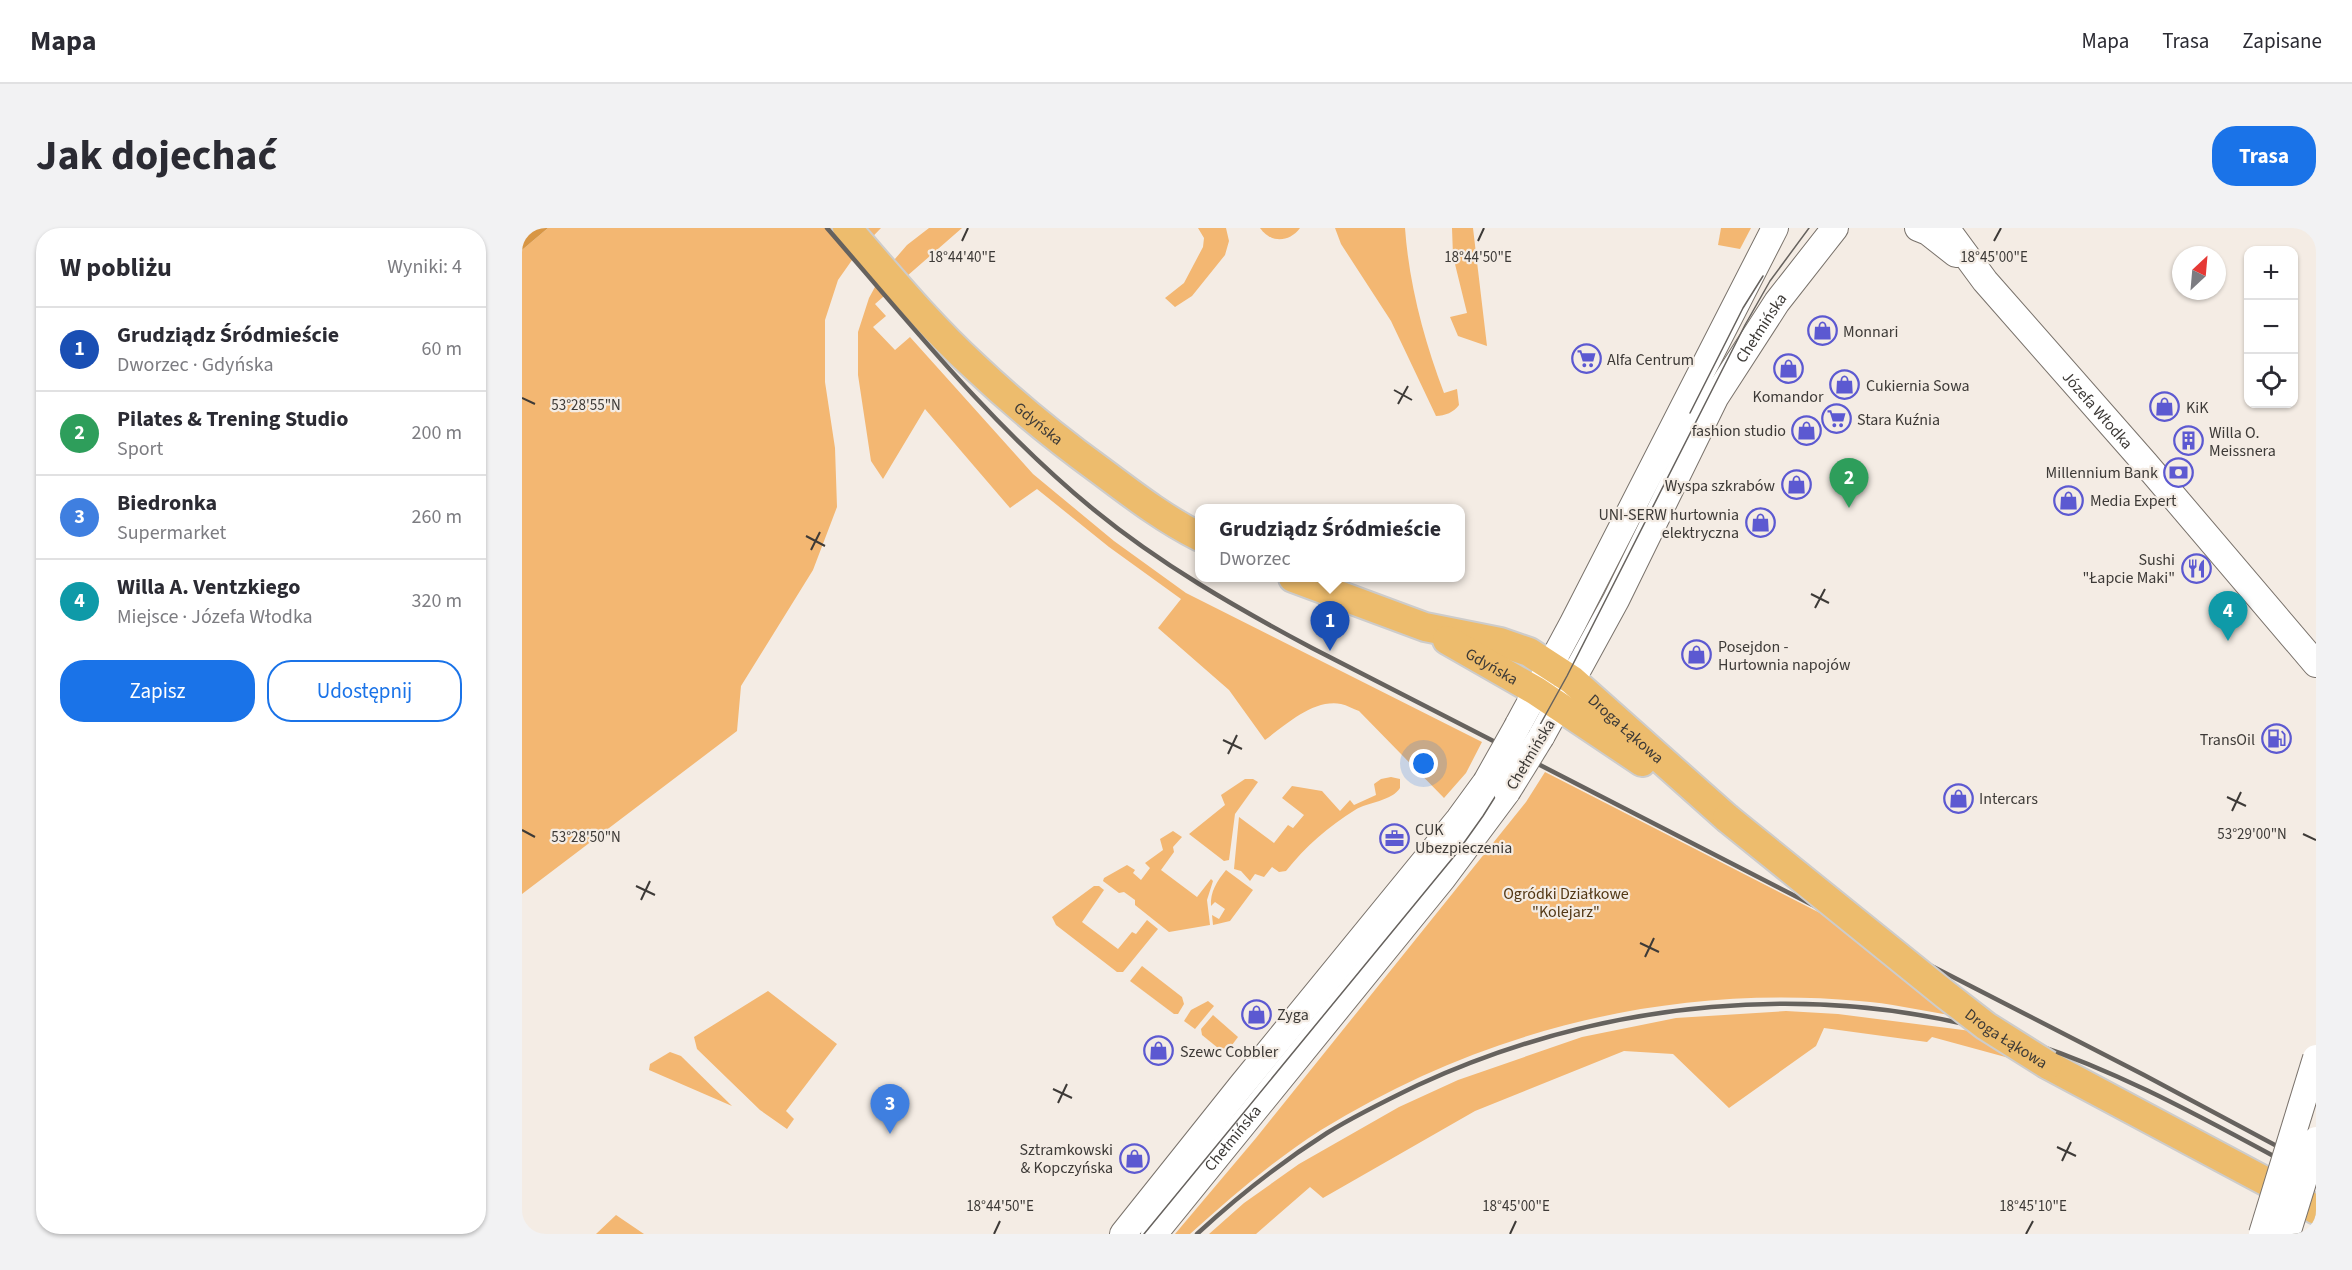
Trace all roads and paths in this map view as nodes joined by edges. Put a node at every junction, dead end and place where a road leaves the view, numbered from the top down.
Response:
1 (847, 228) edge
2 (1775, 228) edge
3 (1835, 228) edge
4 (1918, 228) edge
5 (1946, 228) edge
6 (1985, 281) junction
7 (1195, 534) edge
8 (2211, 540) junction
9 (1304, 582) edge
10 (1573, 623) junction
11 (1425, 627) junction
12 (2316, 638) edge
13 (1500, 642) junction
14 (2316, 664) edge
15 (1561, 672) junction
16 (1547, 698) junction
17 (1496, 787) junction
18 (1727, 818) junction
19 (2316, 1058) edge
20 (2316, 1140) edge
21 (2316, 1210) edge
22 (1123, 1234) edge
23 (1154, 1234) edge
24 (2262, 1234) edge
25 (2287, 1234) edge

1 - 7 main road, Gdyńska
2 - 10 main road, Chełmińska
3 - 15 main road, Chełmińska
4 - 6 main road, Józefa Włodka
5 - 6 main road, Józefa Włodka
6 - 8 main road, Józefa Włodka
8 - 12 main road, Józefa Włodka
8 - 14 main road, Józefa Włodka
9 - 11 main road, Gdyńska
10 - 13 main road, Chełmińska
10 - 15 main road, Chełmińska
11 - 13 main road, Gdyńska
11 - 16 main road, Gdyńska
13 - 15 main road, Gdyńska
15 - 16 main road, Chełmińska
15 - 18 main road, Droga Łąkowa
16 - 17 main road, Chełmińska, bridge
16 - 17 main road, Chełmińska, bridge
16 - 18 main road, Droga Łąkowa
17 - 22 main road, Chełmińska
17 - 23 main road, Chełmińska
18 - 21 main road, Droga Łąkowa, bridge
19 - 24 main road, bridge
20 - 25 main road, bridge

